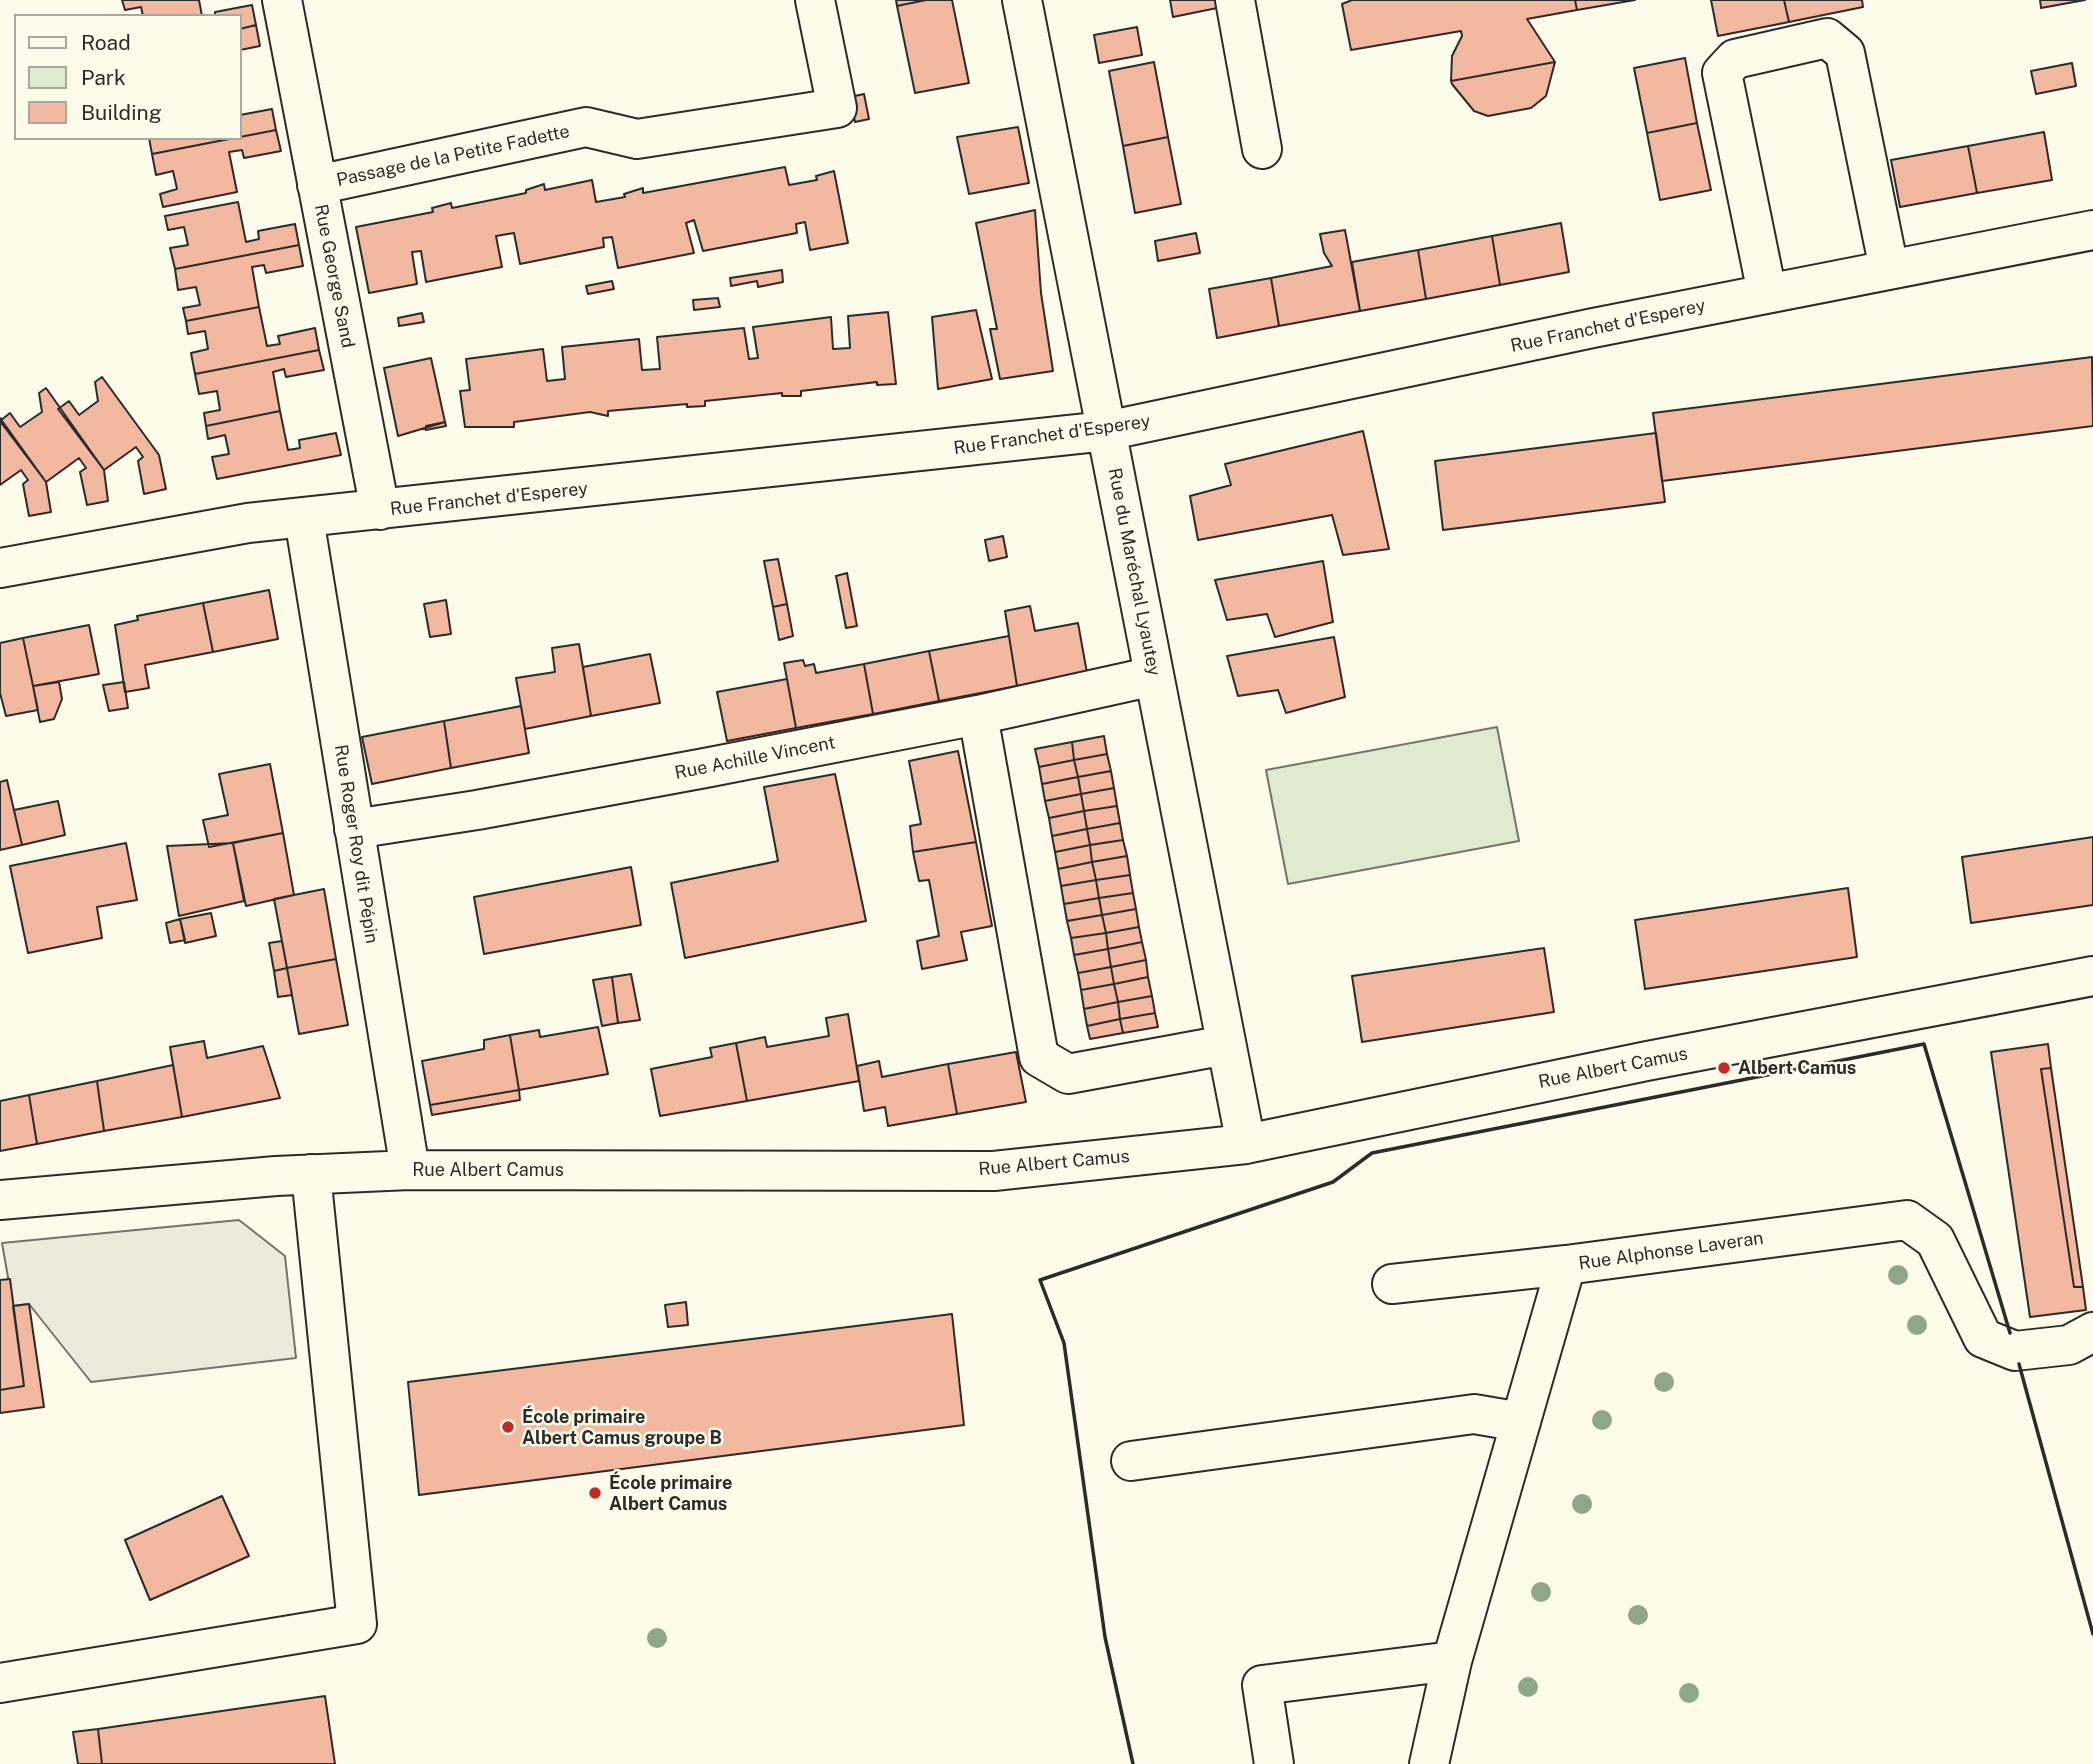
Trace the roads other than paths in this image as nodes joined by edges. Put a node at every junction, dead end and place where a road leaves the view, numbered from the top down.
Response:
1 (282, 0) edge
2 (815, 0) edge
3 (1022, 0) edge
4 (1235, 0) edge
5 (1262, 149) dead end
6 (317, 185) junction
7 (2093, 230) edge
8 (1889, 268) junction
9 (1767, 293) junction
10 (1106, 431) junction
11 (380, 510) junction
12 (303, 518) junction
13 (0, 568) edge
14 (1154, 676) junction
15 (978, 715) junction
16 (354, 829) junction
17 (2093, 976) edge
18 (1226, 1045) junction
19 (1246, 1144) junction
20 (410, 1170) junction
21 (311, 1174) junction
22 (0, 1200) edge
23 (1566, 1265) junction
24 (1392, 1284) dead end
25 (2093, 1332) edge
26 (1521, 1422) junction
27 (1131, 1461) dead end
28 (1452, 1661) junction
29 (0, 1682) edge
30 (1274, 1764) edge
31 (1429, 1764) edge

1 - 6 street, Rue George Sand
2 - 6 street, Passage de la Petite Fadette
3 - 10 street, Rue du Maréchal Lyautey
4 - 5 street
6 - 11 street, Rue George Sand
7 - 8 street, Rue Franchet d'Esperey
8 - 9 street, Rue Franchet d'Esperey
8 - 9 street
9 - 10 street, Rue Franchet d'Esperey
10 - 11 street, Rue Franchet d'Esperey
10 - 14 street, Rue du Maréchal Lyautey
11 - 12 street, Rue Franchet d'Esperey
12 - 13 street, Rue Franchet d'Esperey
12 - 16 street, Rue Roger Roy dit Pépin
14 - 15 street, Rue Achille Vincent
14 - 18 street, Rue du Maréchal Lyautey
15 - 16 street, Rue Achille Vincent
15 - 18 street
16 - 20 street, Rue Roger Roy dit Pépin
17 - 19 street, Rue Albert Camus
18 - 19 street, Rue du Maréchal Lyautey
19 - 20 street, Rue Albert Camus
20 - 21 street, Rue Albert Camus
21 - 22 street, Rue Albert Camus
21 - 29 street
23 - 24 street
23 - 25 street, Rue Alphonse Laveran
23 - 26 street, Rue Alphonse Laveran
26 - 27 street
26 - 28 street, Rue Alphonse Laveran
28 - 30 street
28 - 31 street, Rue Alphonse Laveran

